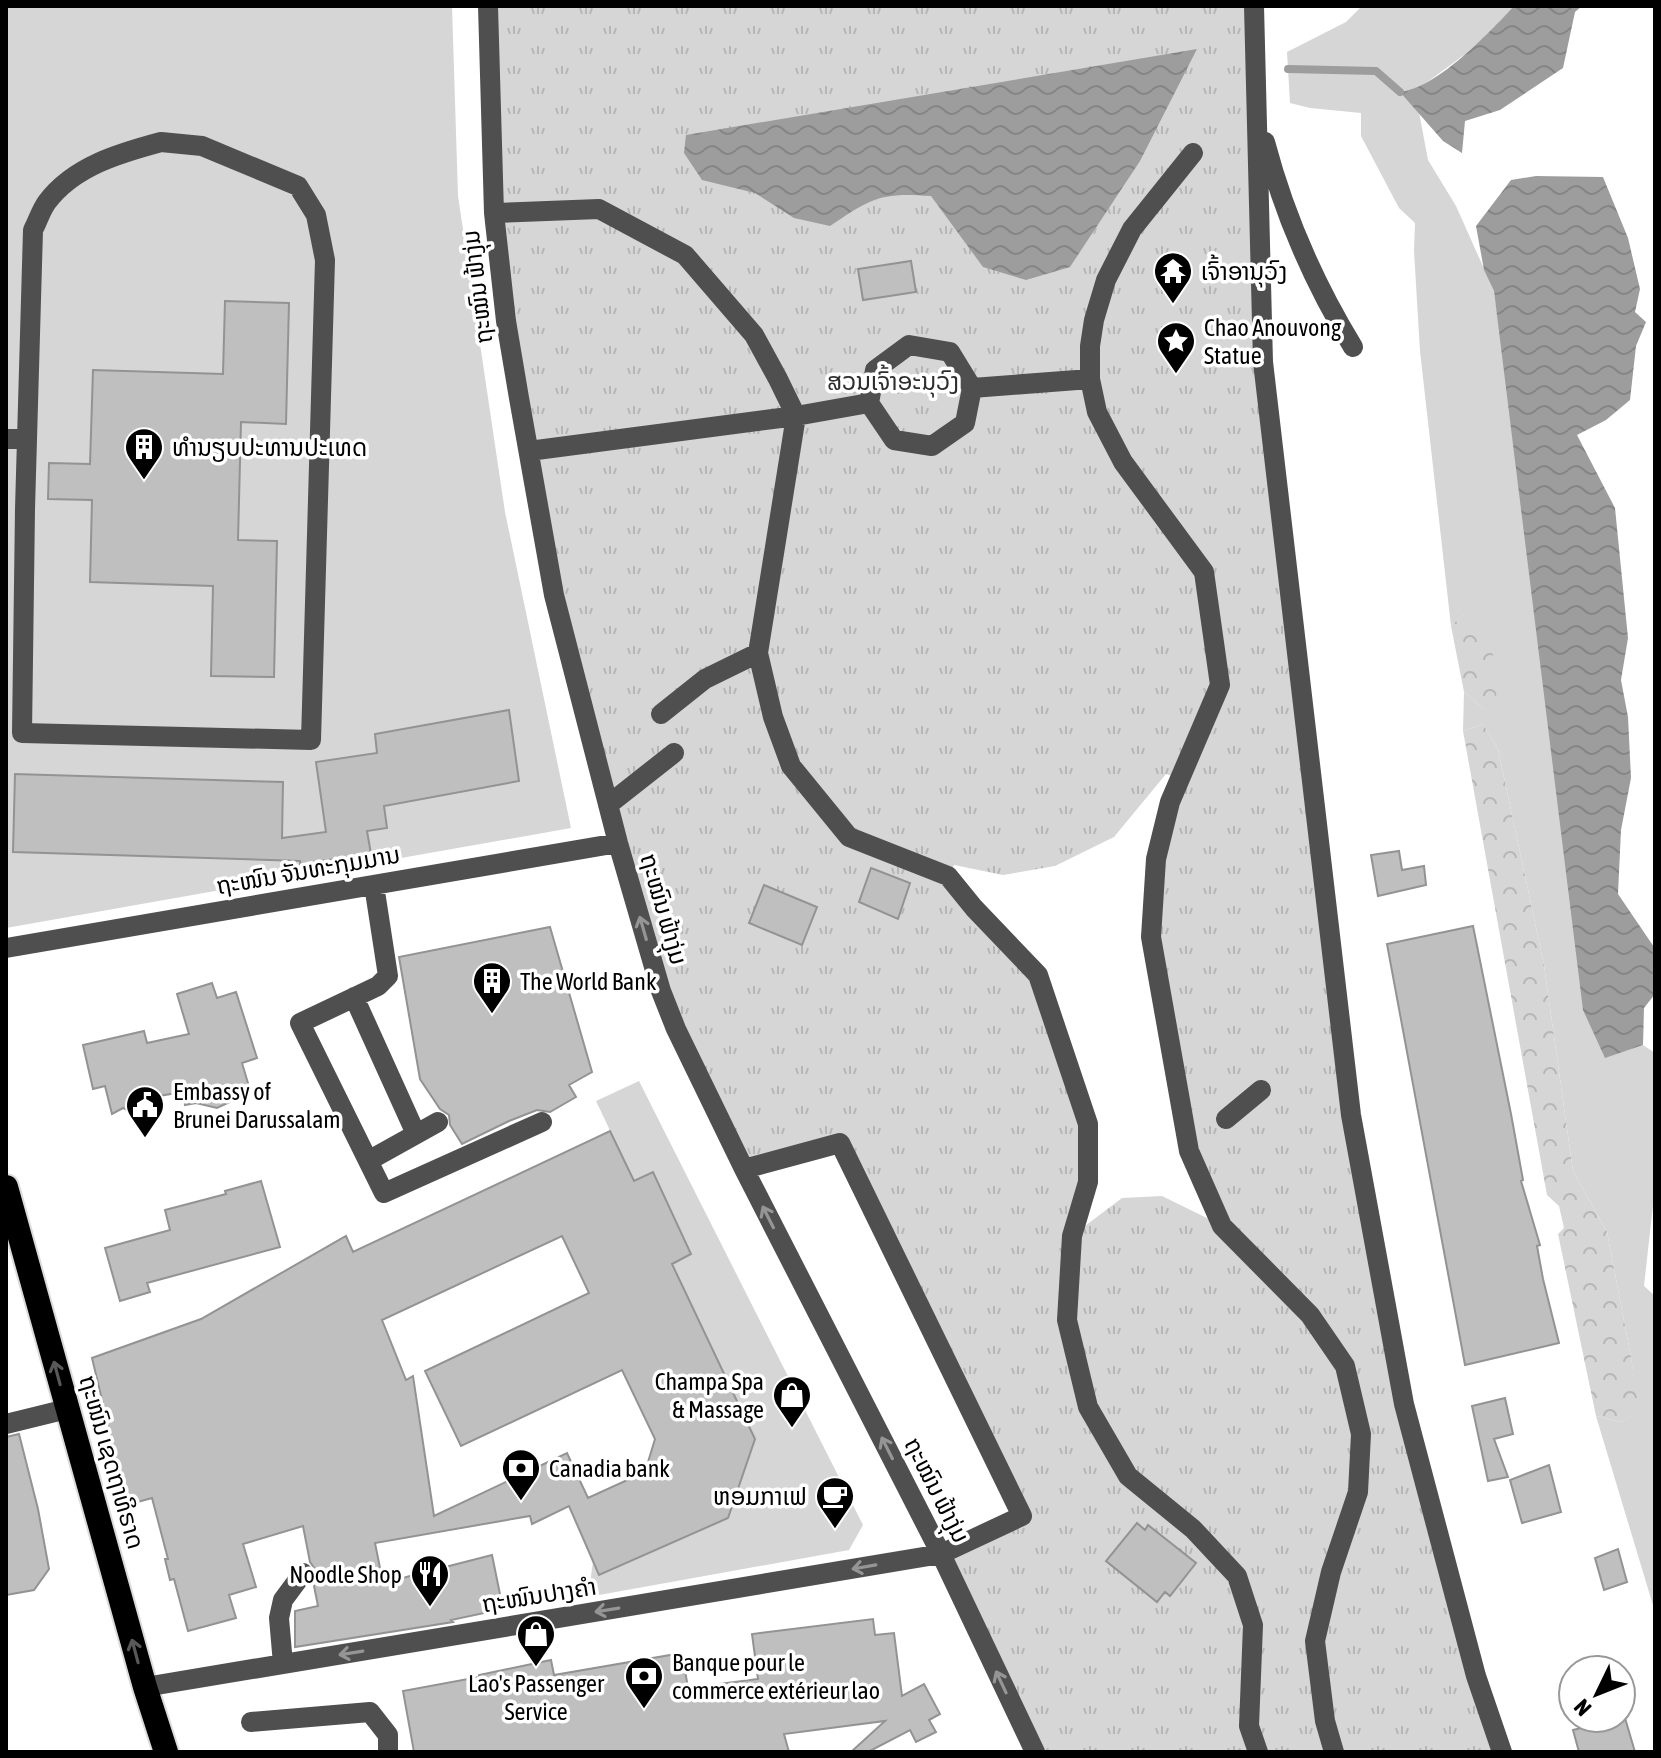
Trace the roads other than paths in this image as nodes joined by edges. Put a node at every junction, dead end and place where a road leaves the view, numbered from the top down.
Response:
1 (488, 6) edge
2 (1254, 6) edge
3 (1256, 110) junction
4 (1193, 153) dead end
5 (494, 213) junction
6 (1353, 347) dead end
7 (1090, 379) junction
8 (972, 388) junction
9 (869, 403) junction
10 (796, 416) junction
11 (16, 439) edge
12 (529, 451) junction
13 (15, 508) edge
14 (758, 653) junction
15 (661, 714) dead end
16 (674, 753) dead end
17 (608, 805) junction
18 (618, 843) junction
19 (374, 885) junction
20 (6, 948) edge
21 (354, 997) junction
22 (1261, 1090) dead end
23 (1226, 1119) dead end
24 (438, 1122) dead end
25 (542, 1122) dead end
26 (416, 1134) junction
27 (368, 1161) junction
28 (744, 1169) junction
29 (6, 1187) edge
30 (67, 1409) junction
31 (6, 1424) edge
32 (941, 1554) junction
33 (303, 1573) dead end
34 (283, 1664) junction
35 (145, 1687) junction
36 (251, 1722) dead end
37 (166, 1752) edge
38 (388, 1752) edge
39 (1035, 1752) edge
40 (1258, 1752) edge
41 (1334, 1752) edge
42 (1502, 1752) edge

1 - 5 street, ຖະໝົນ ຟ້າງຸ່ມ
2 - 3 street
3 - 6 street
3 - 42 street
4 - 7 street
5 - 10 street
5 - 12 street, ຖະໝົນ ຟ້າງຸ່ມ
7 - 8 street
7 - 41 street
8 - 9 street
8 - 9 street
9 - 10 street
10 - 12 street
10 - 14 street
11 - 13 street
11 - 13 street
12 - 17 street, ຖະໝົນ ຟ້າງຸ່ມ
14 - 15 street
14 - 40 street
16 - 17 street
17 - 18 street, ຖະໝົນ ຟ້າງຸ່ມ
18 - 19 street, ຖະໜົນ ຈັນທະກຸມມານ
28 -> 18 street, ຖະໝົນ ຟ້າງຸ່ມ
19 - 20 street, ຖະໜົນ ຈັນທະກຸມມານ
19 - 21 street
21 - 26 street
21 - 27 street
22 - 23 street
24 - 26 street
25 - 27 street
26 - 27 street
32 -> 28 street, ຖະໝົນ ຟ້າງຸ່ມ
28 - 32 street, ຖະໜົນປາງຄໍາ
30 -> 29 highway, ຖະໜົນ ເຊດຖາທິຣາດ
30 - 31 street
35 -> 30 highway, ຖະໜົນ ເຊດຖາທິຣາດ
32 -> 34 street, ຖະໜົນປາງຄໍາ
39 -> 32 street, ຖະໝົນ ຟ້າງຸ່ມ
33 - 34 street
34 - 35 street, ຖະໜົນປາງຄໍາ
35 - 37 highway, ຖະໜົນ ເຊດຖາທິຣາດ
36 - 38 street

